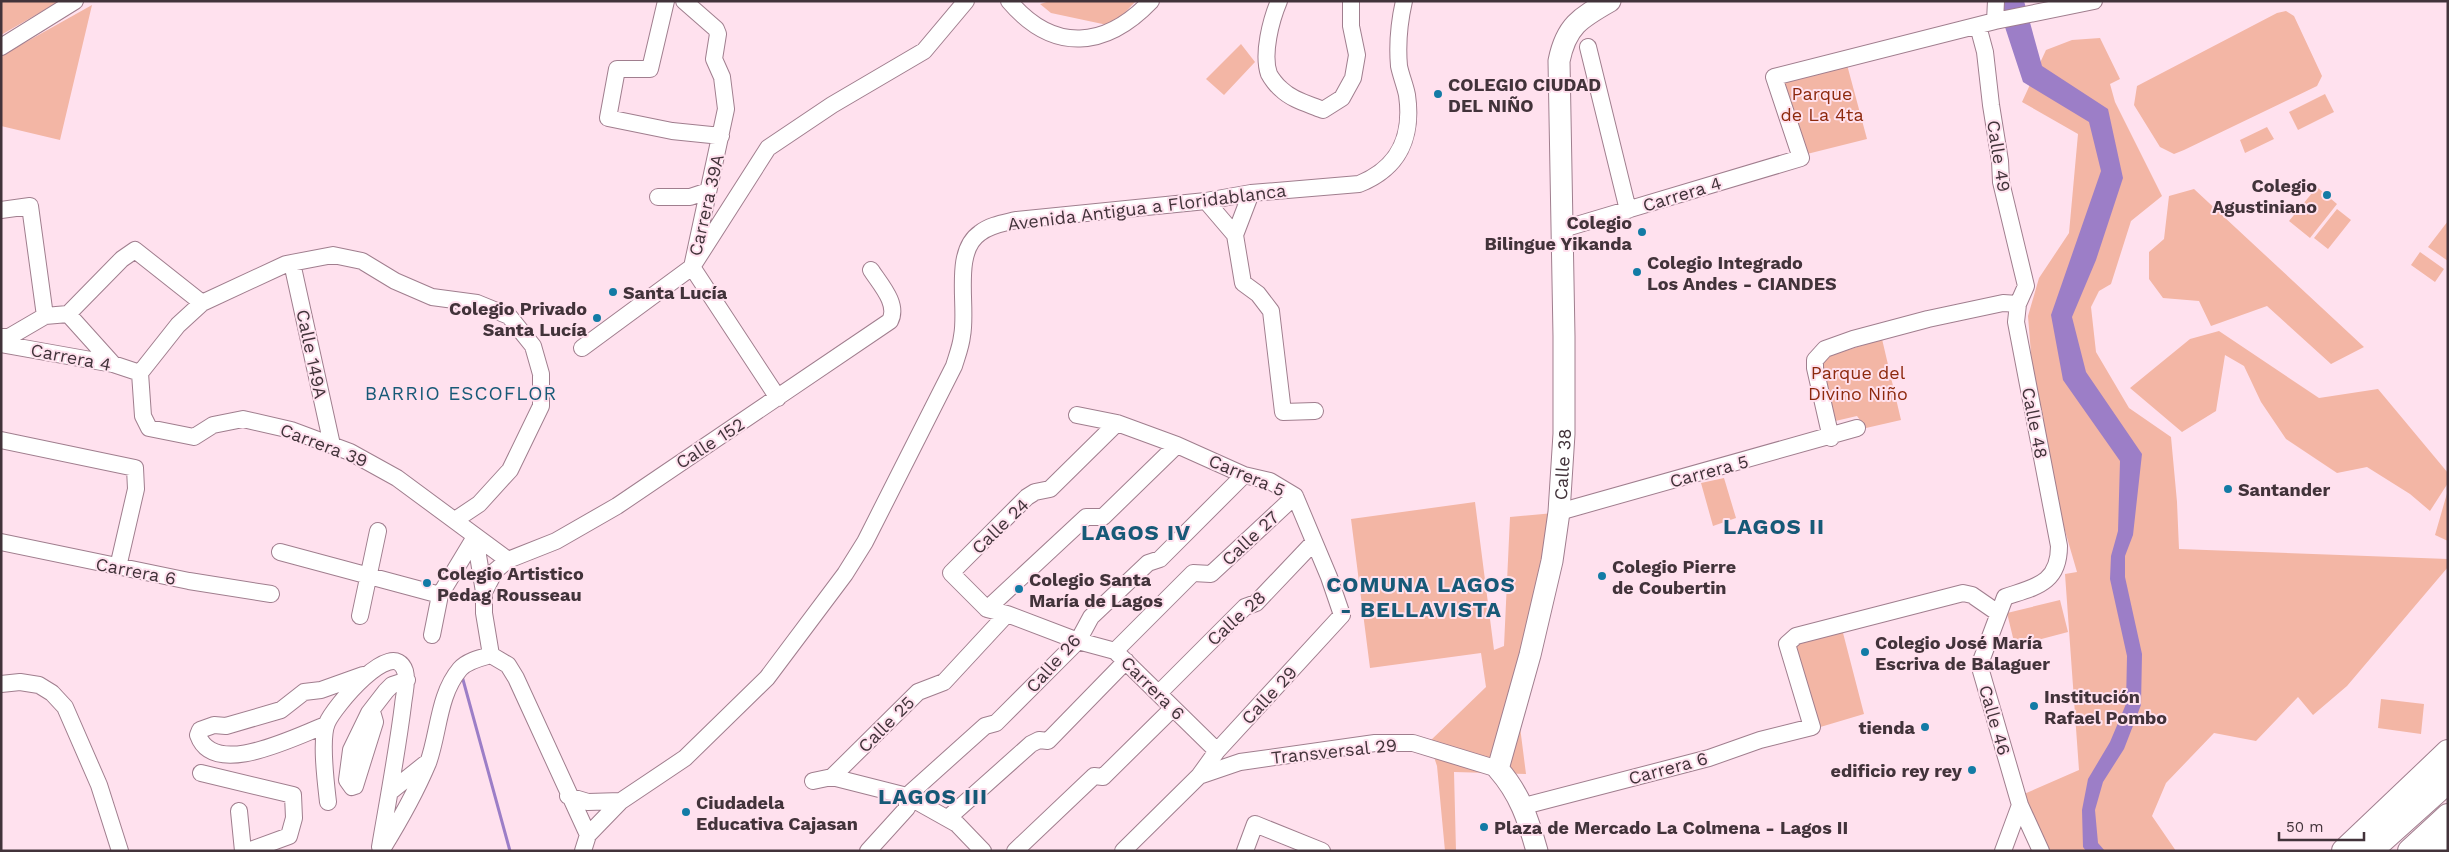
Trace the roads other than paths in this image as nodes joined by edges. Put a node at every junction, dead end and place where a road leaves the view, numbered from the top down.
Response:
1 (76, 1) edge
2 (666, 1) edge
3 (684, 1) edge
4 (966, 1) edge
5 (1010, 1) edge
6 (1151, 1) edge
7 (1279, 1) edge
8 (1352, 1) edge
9 (1404, 1) edge
10 (1610, 1) edge
11 (1996, 1) edge
12 (2094, 1) edge
13 (1998, 20) junction
14 (1978, 26) junction
15 (1, 47) edge
16 (1588, 47) dead end
17 (721, 136) junction
18 (708, 191) junction
19 (1251, 193) junction
20 (658, 197) dead end
21 (1206, 201) junction
22 (1, 210) edge
23 (1628, 210) junction
24 (1563, 230) junction
25 (1235, 235) junction
26 (292, 263) junction
27 (692, 267) junction
28 (871, 270) dead end
29 (2026, 286) joint
30 (202, 303) junction
31 (2018, 304) junction
32 (68, 314) junction
33 (45, 316) junction
34 (1, 337) edge
35 (1, 344) edge
36 (582, 348) dead end
37 (113, 364) junction
38 (140, 373) junction
39 (778, 398) junction
40 (1315, 411) dead end
41 (1076, 415) dead end
42 (1117, 424) junction
43 (1857, 428) dead end
44 (1831, 438) junction
45 (1, 440) edge
46 (332, 445) junction
47 (1177, 445) junction
48 (1244, 475) junction
49 (1294, 496) junction
50 (1559, 512) junction
51 (455, 520) junction
52 (378, 531) dead end
53 (475, 537) junction
54 (1, 542) edge
55 (1313, 544) junction
56 (280, 552) dead end
57 (508, 560) junction
58 (2059, 560) joint
59 (118, 567) junction
60 (369, 575) junction
61 (484, 592) junction
62 (271, 594) dead end
63 (440, 594) junction
64 (987, 609) junction
65 (1998, 613) junction
66 (1008, 614) junction
67 (1342, 615) joint
68 (360, 616) dead end
69 (432, 635) dead end
70 (1078, 640) junction
71 (1120, 656) junction
72 (496, 657) junction
73 (370, 672) junction
74 (406, 680) junction
75 (1, 684) edge
76 (321, 690) junction
77 (1159, 693) junction
78 (1173, 708) junction
79 (369, 714) dead end
80 (328, 721) junction
81 (1217, 751) junction
82 (2448, 752) edge
83 (428, 761) junction
84 (1498, 769) junction
85 (201, 773) dead end
86 (1199, 776) junction
87 (832, 777) junction
88 (813, 781) dead end
89 (2448, 781) edge
90 (390, 792) junction
91 (568, 796) junction
92 (907, 796) junction
93 (328, 802) dead end
94 (621, 802) junction
95 (2020, 805) junction
96 (1524, 806) junction
97 (239, 811) dead end
98 (2448, 816) edge
99 (948, 818) junction
100 (2379, 818) junction
101 (588, 835) junction
102 (2448, 839) edge
103 (120, 851) edge
104 (243, 851) edge
105 (248, 851) edge
106 (381, 851) edge
107 (583, 851) edge
108 (868, 851) edge
109 (983, 851) edge
110 (1015, 851) edge
111 (1123, 851) edge
112 (1244, 851) edge
113 (1322, 851) edge
114 (1536, 851) edge
115 (2003, 851) edge
116 (2041, 851) edge
117 (2344, 851) edge
118 (2355, 851) edge
119 (2370, 851) edge
120 (2410, 851) edge
121 (2433, 851) edge

1 - 15 street
2 - 17 street
3 - 17 street, Carrera 39A
4 - 27 street
5 - 6 street
7 - 8 street
9 - 19 street, Avenida Antigua a Floridablanca
10 - 24 main road, Calle 38
11 - 13 street
12 - 13 street
13 - 14 street
14 - 23 street, Carrera 4
14 - 29 street, Calle 49
16 - 23 street
17 - 18 street, Carrera 39A
18 - 20 street
18 - 27 street, Carrera 39A
19 - 21 street, Avenida Antigua a Floridablanca
19 - 25 street
21 - 25 street
21 - 94 street, Avenida Antigua a Floridablanca
22 - 33 street
23 - 24 street, Carrera 4
24 - 50 main road, Calle 38
25 - 40 street
26 - 30 street
26 - 46 street, Calle 149A
26 - 51 street
27 - 36 street
27 - 39 street, Carrera 39A
28 - 39 street, Calle 152
29 - 31 street, Calle 48
30 - 32 street
30 - 38 street
31 - 44 street
31 - 58 street, Calle 48
32 - 33 street
32 - 37 street
33 - 34 street
35 - 37 street, Carrera 4
37 - 38 street, Carrera 4
38 - 46 street, Carrera 39
39 - 57 street, Calle 152
41 - 42 street, Carrera 5
42 - 47 street, Carrera 5
42 - 64 street, Calle 24
43 - 44 street, Carrera 5
44 - 50 street, Carrera 5
45 - 59 street
46 - 51 street, Carrera 39
47 - 48 street, Carrera 5
47 - 64 street
48 - 49 street, Carrera 5
48 - 70 street, Calle 26
49 - 55 street, Carrera 5
49 - 71 street, Calle 27
50 - 84 main road, Calle 38
51 - 53 street, Carrera 39
52 - 60 street
53 - 57 street, Carrera 39
53 - 61 street
53 - 63 street
54 - 59 street, Carrera 6
55 - 67 street, Carrera 5
55 - 77 street, Calle 28
56 - 60 street
57 - 61 street, Calle 152
58 - 65 street, Calle 46
59 - 62 street, Carrera 6
60 - 63 street
60 - 68 street
61 - 72 street
63 - 69 street
64 - 66 street, Carrera 6
65 - 95 street, Calle 46
65 - 96 street, Carrera 6
66 - 70 street, Carrera 6
66 - 87 street, Calle 25
67 - 81 street, Calle 29
70 - 71 street, Carrera 6
70 - 92 street, Calle 26
71 - 77 street, Carrera 6
71 - 99 street, Calle 27
72 - 83 street
72 - 91 street
73 - 74 street
73 - 76 street
73 - 80 street
74 - 79 street
74 - 90 street
75 - 103 street
76 - 80 street
76 - 80 street
77 - 78 street, Carrera 6
78 - 81 street, Carrera 6
78 - 110 street
80 - 93 street
81 - 86 street, Calle 29
82 - 100 highway
83 - 90 street
83 - 106 street
84 - 86 street, Transversal 29
84 - 96 main road
85 - 105 street
86 - 111 street, Calle 29
87 - 88 street
87 - 92 street
89 - 119 highway
90 - 106 street
91 - 94 street
91 - 101 street
92 - 99 street
92 - 108 street, Calle 26
94 - 101 street, Avenida Antigua a Floridablanca
95 - 115 street
95 - 116 street, Calle 46
96 - 114 main road
97 - 104 street
98 - 120 highway
99 - 109 street
100 - 117 highway
100 - 118 highway
101 - 107 street
102 - 121 highway
112 - 113 street

